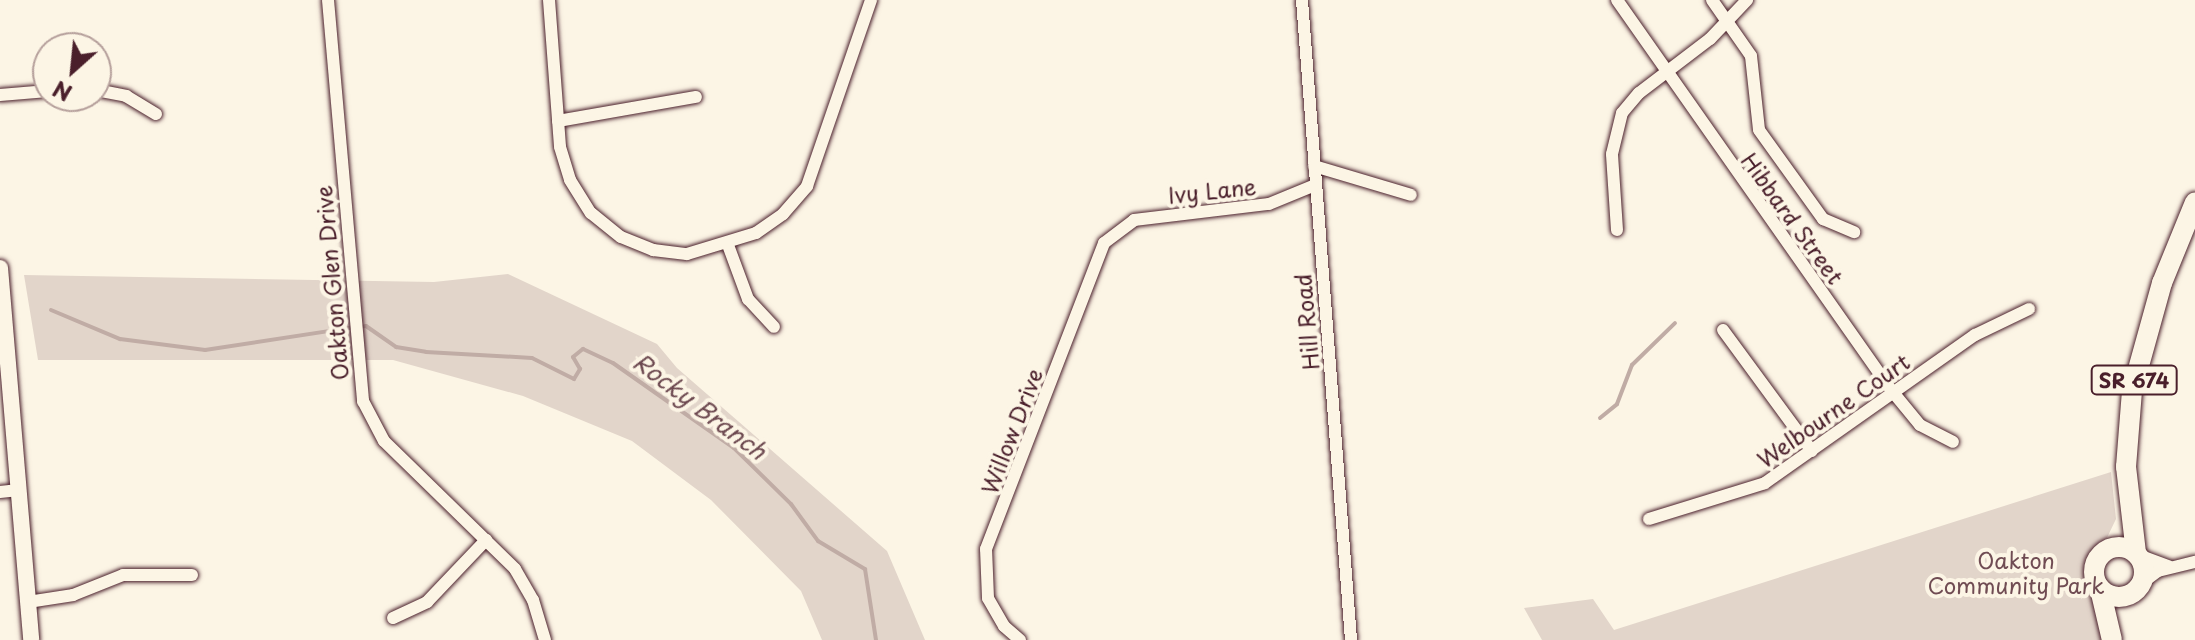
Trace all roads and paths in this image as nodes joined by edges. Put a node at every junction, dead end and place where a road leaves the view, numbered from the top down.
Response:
1 (328, 0) edge
2 (549, 0) edge
3 (871, 0) edge
4 (1302, 0) edge
5 (1617, 0) edge
6 (1712, 0) edge
7 (1747, 0) edge
8 (1728, 22) junction
9 (1665, 73) junction
10 (32, 92) edge
11 (112, 93) edge
12 (0, 95) edge
13 (696, 97) dead end
14 (156, 114) dead end
15 (558, 121) junction
16 (1314, 166) junction
17 (1315, 185) junction
18 (1411, 195) dead end
19 (2195, 202) edge
20 (1617, 230) dead end
21 (1854, 232) dead end
22 (1112, 233) joint
23 (728, 245) junction
24 (0, 268) edge
25 (2029, 309) dead end
26 (2, 327) edge
27 (774, 327) dead end
28 (1723, 330) dead end
29 (1892, 391) junction
30 (1953, 442) dead end
31 (1812, 451) junction
32 (2126, 467) junction
33 (19, 490) junction
34 (0, 492) edge
35 (1649, 519) dead end
36 (486, 540) junction
37 (2103, 552) junction
38 (2137, 554) junction
39 (2195, 562) edge
40 (2172, 566) junction
41 (192, 575) dead end
42 (2137, 588) junction
43 (2100, 589) junction
44 (28, 602) junction
45 (393, 618) dead end
46 (31, 640) edge
47 (545, 640) edge
48 (1020, 640) edge
49 (1351, 640) edge
50 (2112, 640) edge
51 (2123, 640) edge

1 - 36 street, Oakton Glen Drive
2 - 15 street
3 - 23 street
4 - 16 street, Hill Road
5 - 9 street, Hibbard Street
6 - 8 street
7 - 8 street
8 - 9 street
8 - 21 street
9 - 20 street
9 - 29 street, Hibbard Street
10 - 12 street
11 - 14 street
13 - 15 street
15 - 23 street
16 - 17 street, Hill Road
16 - 18 street
17 - 22 street, Ivy Lane
17 - 49 street, Hill Road
19 - 32 main road, SR 674
22 - 48 street, Willow Drive
23 - 27 street
24 - 26 street
25 - 29 street, Welbourne Court
26 - 33 street
28 - 31 street
29 - 30 street, Hibbard Street
29 - 31 street, Welbourne Court
31 - 35 street, Welbourne Court
32 - 37 main road, SR 674
32 - 38 main road, SR 674
33 - 34 street
33 - 44 street
36 - 45 street
36 - 47 street, Oakton Glen Drive
37 - 38 main road
37 - 43 main road, SR 674
38 - 40 street
38 - 42 main road, SR 674
39 - 40 street
40 - 42 street
41 - 44 street
42 - 43 main road
42 - 51 main road, SR 674
43 - 50 main road, SR 674
44 - 46 street

